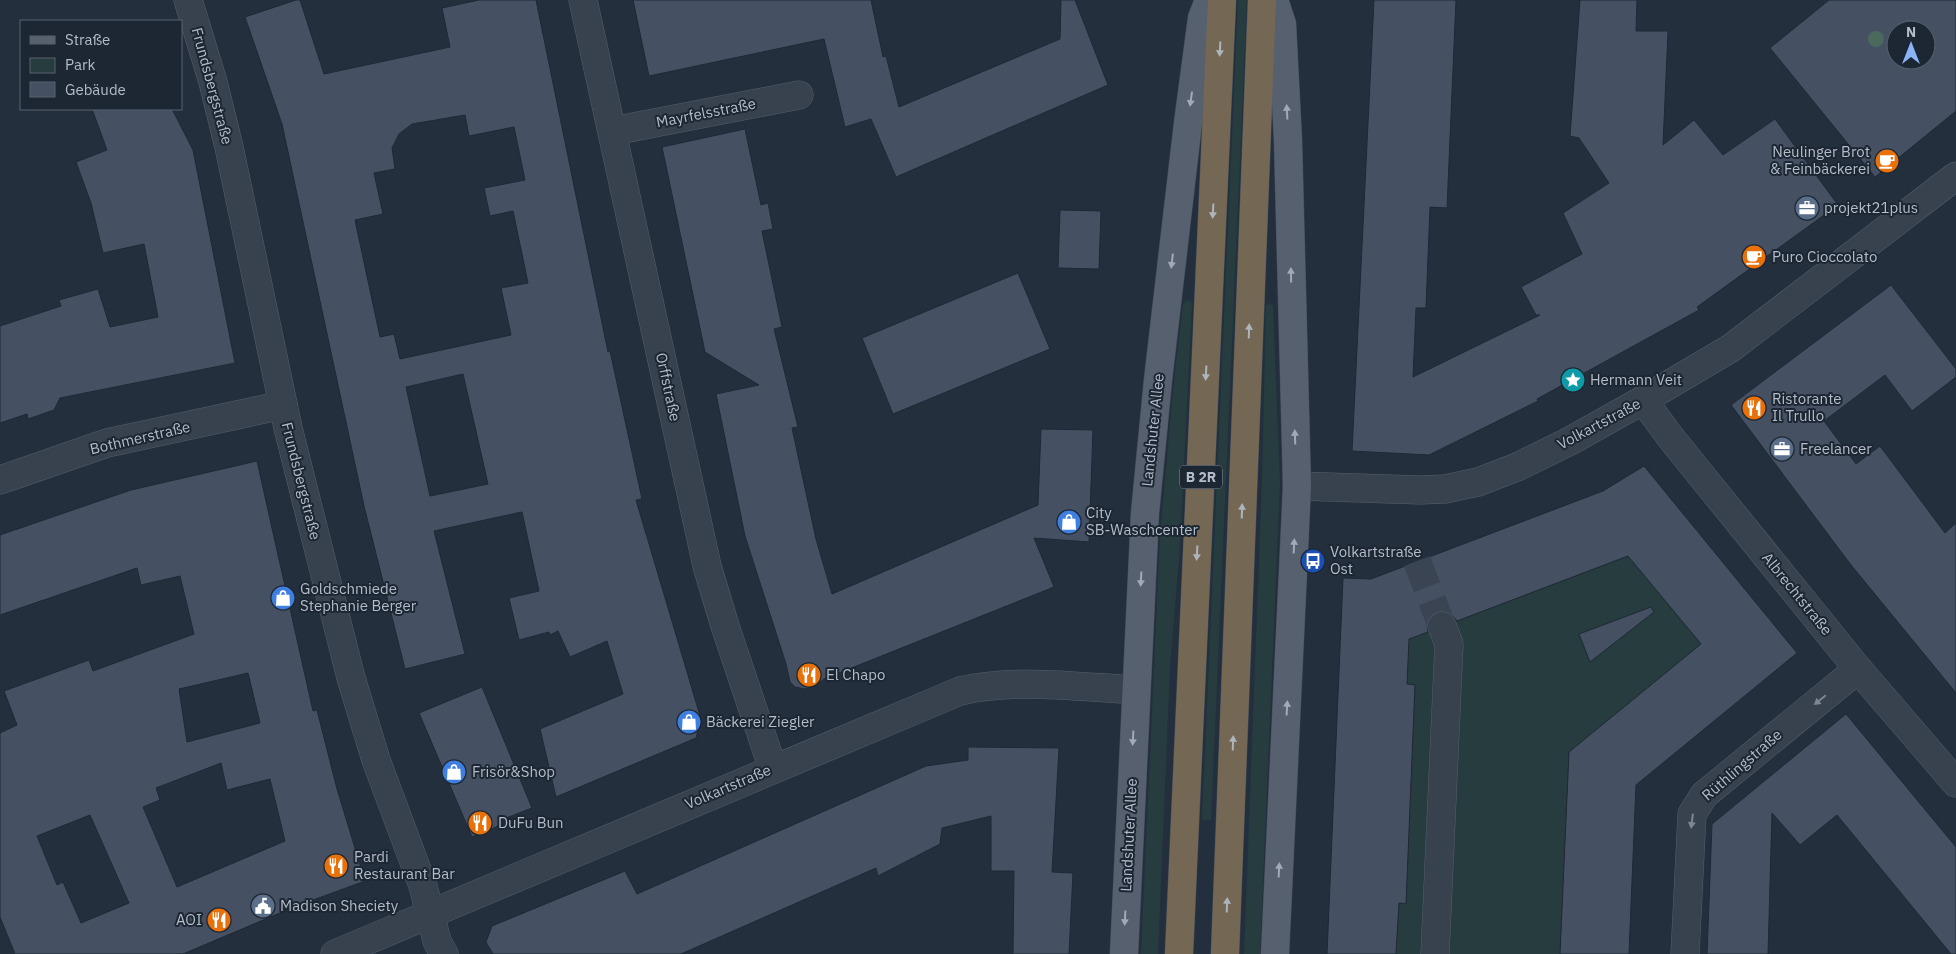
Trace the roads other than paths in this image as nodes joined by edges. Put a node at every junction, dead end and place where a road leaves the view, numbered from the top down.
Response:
1 (188, 0) edge
2 (583, 0) edge
3 (1209, 0) edge
4 (1222, 0) edge
5 (1262, 0) edge
6 (1274, 0) edge
7 (799, 95) dead end
8 (613, 131) junction
9 (1956, 176) edge
10 (1643, 400) junction
11 (283, 405) junction
12 (0, 480) edge
13 (1297, 486) junction
14 (1442, 626) tunnel mouth
15 (1858, 669) junction
16 (1136, 690) junction
17 (773, 769) junction
18 (1956, 783) edge
19 (430, 914) junction
20 (335, 954) edge
21 (444, 954) edge
22 (1124, 954) edge
23 (1179, 954) edge
24 (1225, 954) edge
25 (1275, 954) edge
26 (1435, 954) edge
27 (1685, 954) edge

1 - 11 street, Frundsbergstraße
2 - 8 street, Orffstraße
3 -> 16 main road, Landshuter Allee
4 -> 23 highway, B 2R
24 -> 5 highway, B 2R
13 -> 6 main road
7 - 8 street, Mayrfelsstraße
8 - 17 street, Orffstraße
9 - 10 street, Volkartstraße
10 - 13 street, Volkartstraße
10 - 15 street, Albrechtstraße
11 - 12 street, Bothmerstraße
11 - 19 street, Frundsbergstraße
25 -> 13 main road
14 - 26 street
15 - 18 street, Albrechtstraße
15 -> 27 street, Rüthlingstraße
16 - 17 street, Volkartstraße
16 -> 22 main road, Landshuter Allee
17 - 19 street, Volkartstraße
19 - 20 street, Volkartstraße
19 - 21 street, Frundsbergstraße

